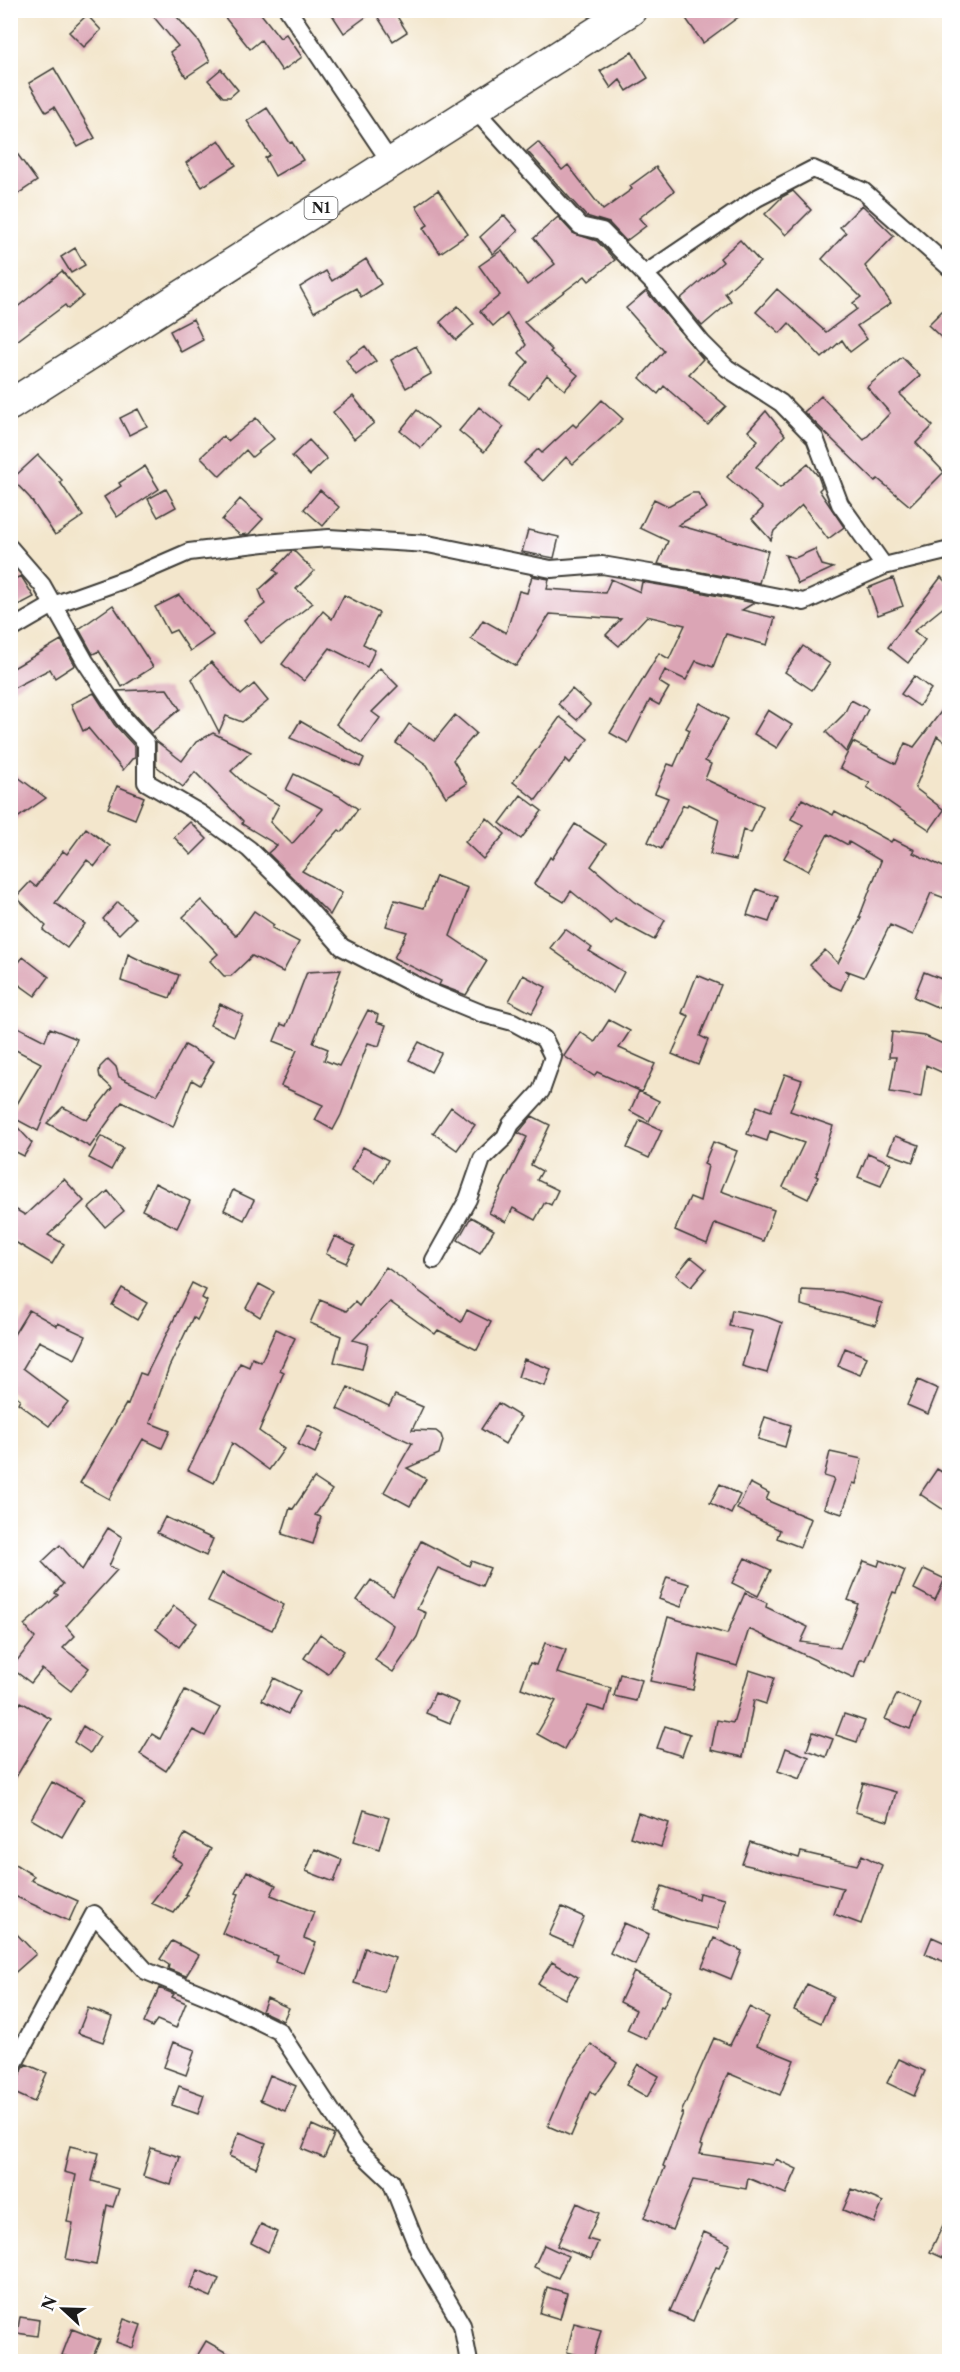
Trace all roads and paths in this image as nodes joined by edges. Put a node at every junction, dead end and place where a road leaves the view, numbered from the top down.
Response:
1 (288, 10) edge
2 (631, 10) edge
3 (475, 110) junction
4 (391, 163) junction
5 (950, 268) edge
6 (645, 274) junction
7 (10, 405) edge
8 (10, 548) edge
9 (945, 552) edge
10 (884, 566) junction
11 (950, 567) edge
12 (53, 605) junction
13 (10, 630) edge
14 (434, 1260) dead end
15 (10, 2071) edge
16 (469, 2361) edge

1 - 4 street
2 - 3 highway, N1
3 - 4 highway, N1
3 - 6 street
4 - 7 highway, N1
5 - 6 street
6 - 10 street
8 - 12 street
9 - 10 street
9 - 11 street
10 - 12 street
12 - 13 street
12 - 14 street
15 - 16 street

